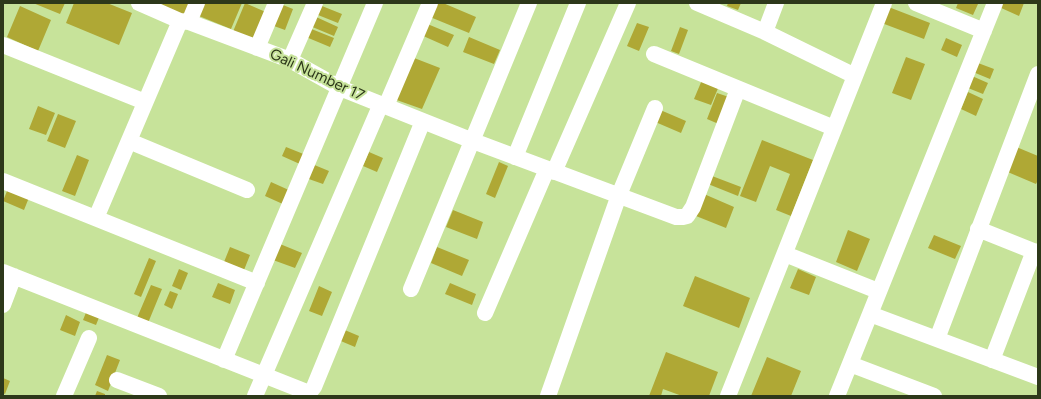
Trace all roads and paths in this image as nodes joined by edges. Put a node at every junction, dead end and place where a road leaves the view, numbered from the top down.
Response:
1 (139, 3) edge
2 (197, 3) edge
3 (276, 3) edge
4 (315, 3) edge
5 (375, 3) edge
6 (430, 3) edge
7 (529, 3) edge
8 (578, 3) edge
9 (628, 3) edge
10 (697, 3) edge
11 (776, 3) edge
12 (884, 3) edge
13 (916, 3) edge
14 (995, 3) edge
15 (185, 21) junction
16 (984, 30) junction
17 (765, 32) junction
18 (3, 45) edge
19 (257, 48) junction
20 (654, 54) dead end
21 (290, 60) junction
22 (1038, 74) edge
23 (855, 76) junction
24 (340, 88) junction
25 (738, 89) junction
26 (145, 102) junction
27 (383, 105) junction
28 (654, 108) dead end
29 (423, 121) junction
30 (834, 128) junction
31 (129, 141) junction
32 (473, 141) junction
33 (515, 157) junction
34 (551, 170) junction
35 (3, 180) edge
36 (246, 190) dead end
37 (619, 195) junction
38 (96, 218) junction
39 (978, 229) junction
40 (1036, 252) edge
41 (785, 254) junction
42 (8, 274) edge
43 (257, 283) junction
44 (411, 289) dead end
45 (878, 291) junction
46 (3, 305) edge
47 (485, 313) dead end
48 (870, 314) junction
49 (89, 338) dead end
50 (937, 339) junction
51 (224, 360) junction
52 (992, 360) junction
53 (850, 364) junction
54 (264, 376) junction
55 (1038, 377) edge
56 (117, 380) dead end
57 (64, 396) edge
58 (159, 396) edge
59 (255, 396) edge
60 (548, 396) edge
61 (728, 396) edge
62 (837, 396) edge
63 (934, 396) edge

1 - 15 street, Gali Number 17
2 - 15 street
3 - 19 street
4 - 21 street
5 - 24 street
6 - 27 street
7 - 32 street
8 - 33 street
9 - 34 street
10 - 17 street
11 - 17 street
12 - 23 street
13 - 16 street
14 - 16 street
15 - 19 street, Gali Number 17
15 - 26 street
16 - 45 street
17 - 23 street
18 - 26 street
19 - 21 street, Gali Number 17
20 - 25 street
21 - 24 street, Gali Number 17
22 - 39 street
23 - 30 street
24 - 27 street, Gali Number 17
24 - 43 street
25 - 30 street
25 - 37 street, Gali Number 17
26 - 31 street
27 - 29 street, Gali Number 17
27 - 54 street
28 - 37 street
29 - 32 street, Gali Number 17
29 - 54 street
30 - 41 street
31 - 36 street
31 - 38 street
32 - 33 street, Gali Number 17
32 - 44 street
33 - 34 street, Gali Number 17
34 - 37 street, Gali Number 17
34 - 47 street
35 - 38 street
37 - 60 street
38 - 43 street
39 - 40 street
39 - 50 street
40 - 52 street
41 - 45 street
41 - 61 street
42 - 46 street
42 - 51 street
43 - 51 street
45 - 48 street
48 - 50 street
48 - 53 street
49 - 57 street
50 - 52 street
51 - 54 street
52 - 55 street
53 - 62 street
53 - 63 street
54 - 59 street
56 - 58 street

